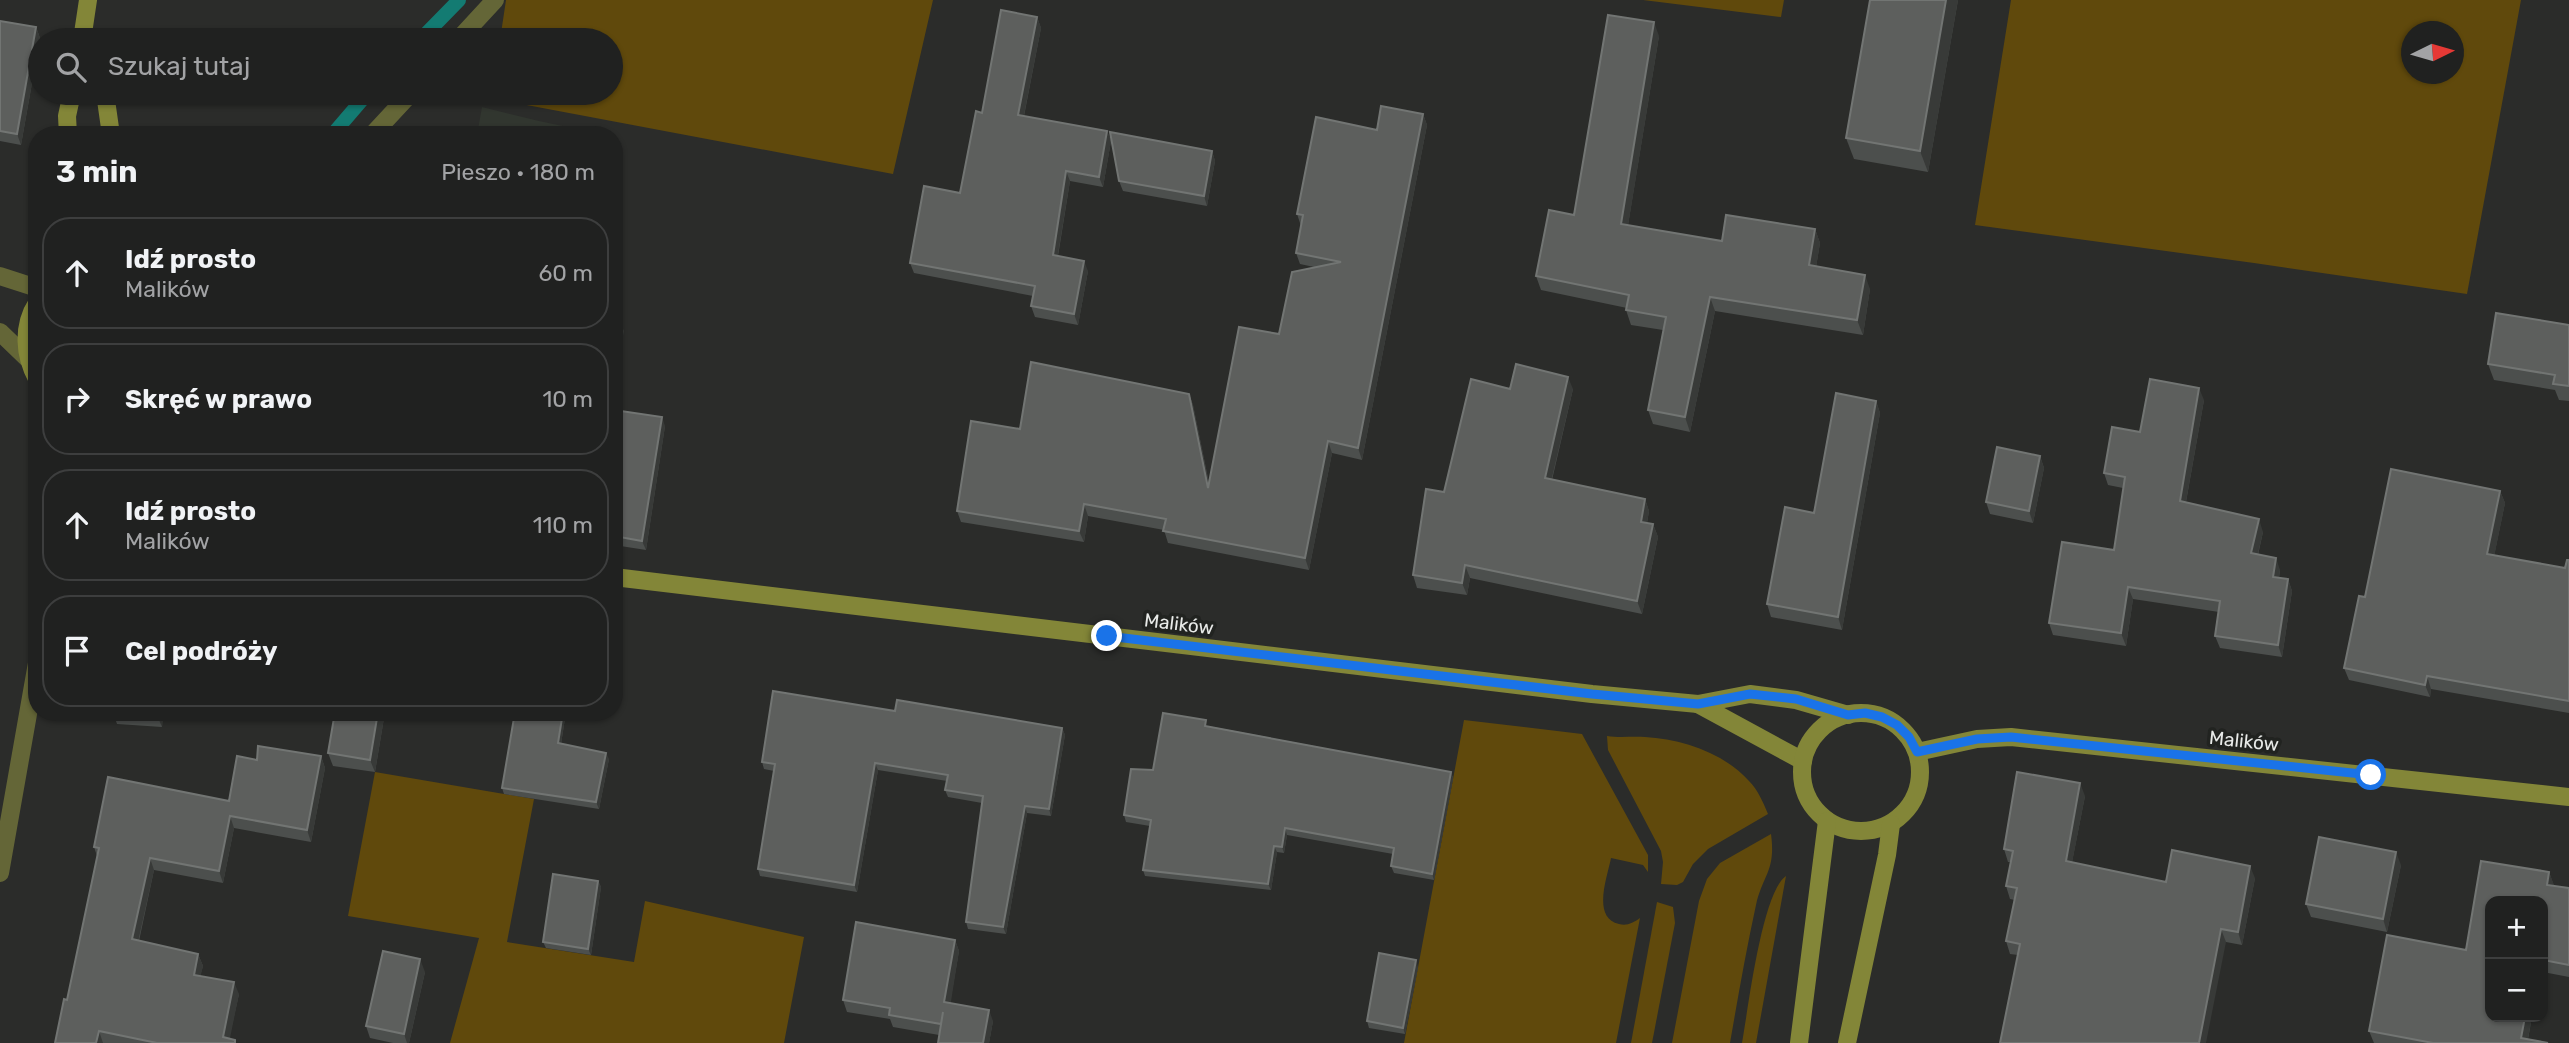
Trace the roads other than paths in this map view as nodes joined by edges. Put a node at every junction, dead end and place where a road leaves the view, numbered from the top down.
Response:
1 (495, 0) edge
2 (88, 6) edge
3 (84, 28) edge
4 (91, 28) edge
5 (469, 28) edge
6 (69, 105) edge
7 (107, 105) edge
8 (400, 105) edge
9 (68, 126) edge
10 (110, 126) edge
11 (380, 126) edge
12 (0, 276) edge
13 (28, 285) edge
14 (28, 326) edge
15 (0, 332) edge
16 (27, 358) joint
17 (623, 578) edge
18 (1698, 704) junction
19 (28, 714) edge
20 (1848, 715) junction
21 (1917, 752) junction
22 (1803, 761) junction
23 (2569, 797) edge
24 (1827, 821) junction
25 (1891, 824) junction
26 (0, 873) edge
27 (1799, 1043) edge
28 (1847, 1043) edge

1 - 5 street
2 - 3 main road
2 - 4 main road
6 - 9 main road
7 - 10 main road
8 - 11 street
12 - 13 street
14 - 16 main road
15 - 16 street
17 - 18 main road, Malików
18 - 20 main road, Malików
18 - 22 main road, Malików
19 - 26 street
20 - 21 main road
20 - 22 main road
21 - 23 main road, Malików
21 - 25 main road
22 - 24 main road
24 - 25 main road
24 - 27 main road
25 - 28 main road

